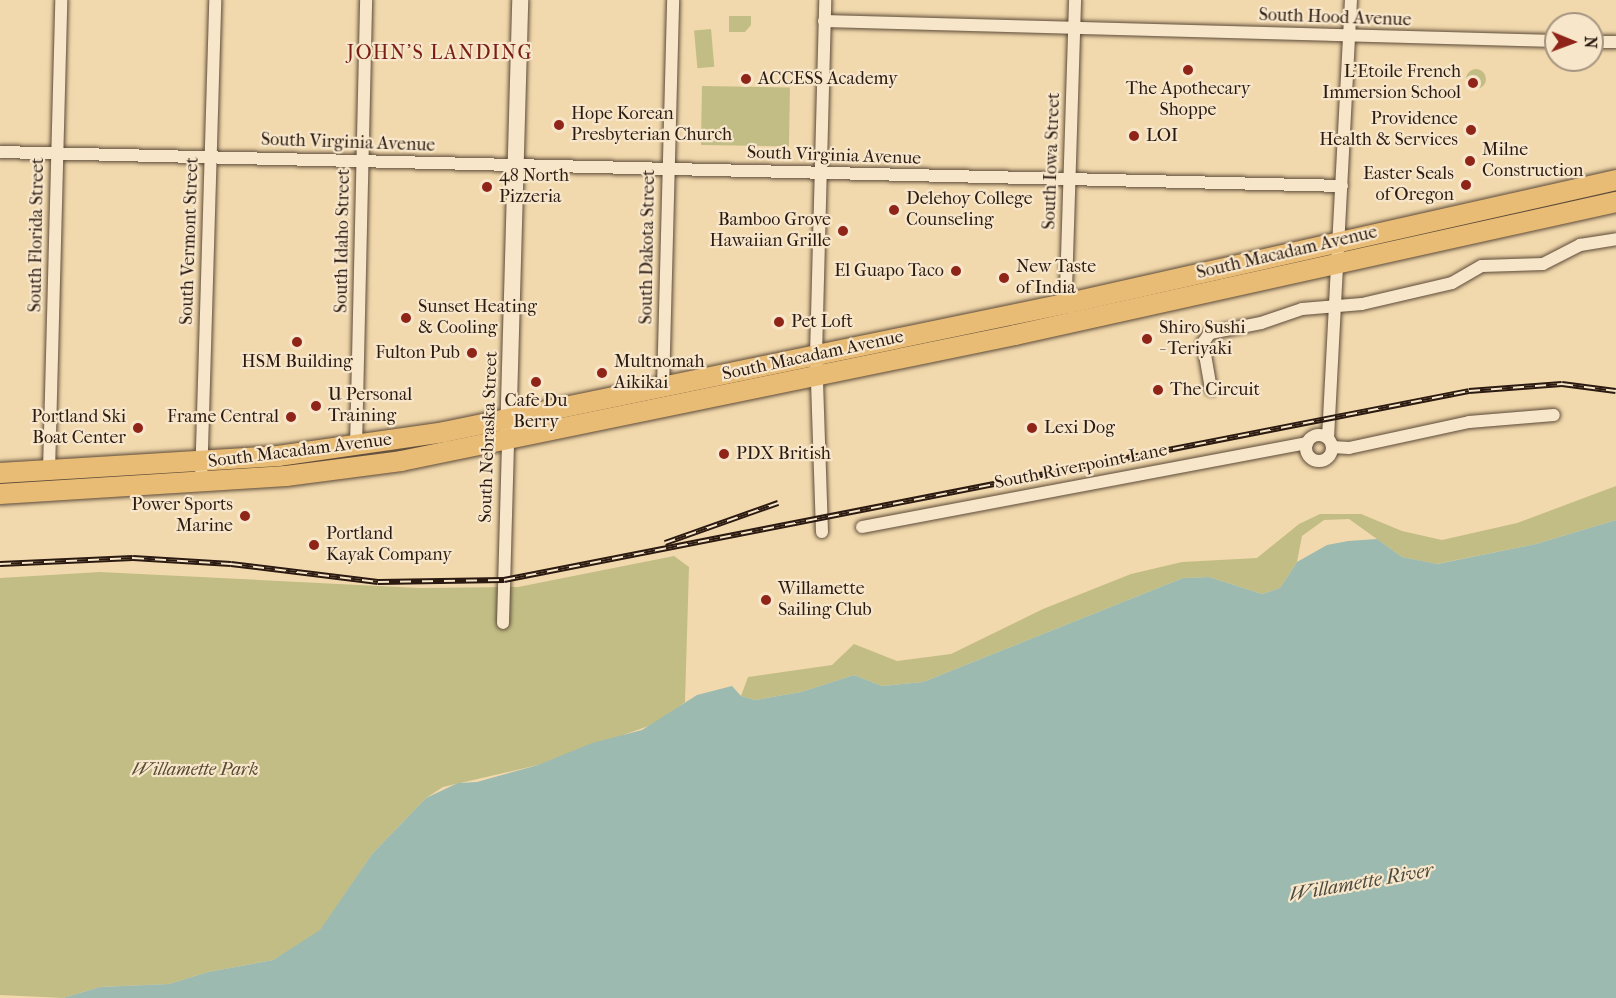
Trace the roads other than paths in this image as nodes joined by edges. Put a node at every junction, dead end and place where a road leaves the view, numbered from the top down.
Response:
1 (61, 0) edge
2 (215, 0) edge
3 (366, 0) edge
4 (520, 0) edge
5 (673, 0) edge
6 (825, 0) edge
7 (1075, 0) edge
8 (1351, 0) edge
9 (825, 21) junction
10 (1074, 29) junction
11 (1349, 37) junction
12 (1544, 41) edge
13 (0, 152) edge
14 (56, 153) junction
15 (210, 157) junction
16 (363, 162) junction
17 (515, 166) junction
18 (668, 170) junction
19 (820, 174) junction
20 (1616, 180) edge
21 (1069, 181) junction
22 (1342, 186) junction
23 (1616, 202) edge
24 (1616, 239) edge
25 (1341, 240) junction
26 (1340, 261) junction
27 (1069, 303) junction
28 (1336, 307) junction
29 (1078, 321) junction
30 (816, 355) junction
31 (816, 376) junction
32 (663, 388) junction
33 (1211, 389) dead end
34 (1554, 415) dead end
35 (508, 419) junction
36 (508, 439) junction
37 (1307, 442) junction
38 (1330, 443) junction
39 (356, 447) junction
40 (49, 471) junction
41 (201, 472) junction
42 (0, 473) edge
43 (0, 494) edge
44 (862, 527) dead end
45 (822, 532) dead end
46 (503, 623) dead end

1 - 14 street, South Florida Street
2 - 15 street, South Vermont Street
3 - 16 street, South Idaho Street
4 - 17 street, South Nebraska Street
5 - 18 street, South Dakota Street
6 - 9 street
7 - 10 street, South Iowa Street
8 - 11 street
9 - 10 street, South Hood Avenue
9 - 19 street
10 - 11 street, South Hood Avenue
10 - 21 street, South Iowa Street
11 - 12 street, South Hood Avenue
11 - 22 street
13 - 14 street, South Virginia Avenue
14 - 15 street, South Virginia Avenue
14 - 40 street, South Florida Street
15 - 16 street, South Virginia Avenue
15 - 41 street, South Vermont Street
16 - 17 street, South Virginia Avenue
16 - 39 street, South Idaho Street
17 - 18 street, South Virginia Avenue
17 - 35 street, South Nebraska Street
18 - 19 street, South Virginia Avenue
18 - 32 street, South Dakota Street
19 - 21 street, South Virginia Avenue
19 - 30 street
20 - 25 main road, South Macadam Avenue
21 - 22 street, South Virginia Avenue
21 - 27 street, South Iowa Street
22 - 25 street
23 - 26 main road, South Macadam Avenue
24 - 28 street
25 - 26 street
25 - 27 main road, South Macadam Avenue
26 - 28 street
26 - 29 main road, South Macadam Avenue
27 - 29 street, South Iowa Street
27 - 30 main road, South Macadam Avenue
28 - 33 street
28 - 38 street
29 - 31 main road, South Macadam Avenue
30 - 31 street
30 - 32 main road, South Macadam Avenue
31 - 36 main road, South Macadam Avenue
31 - 45 street
32 - 35 main road, South Macadam Avenue
34 - 38 street
35 - 36 street, South Nebraska Street
35 - 39 main road, South Macadam Avenue
36 - 41 main road, South Macadam Avenue
36 - 46 street, South Nebraska Street
37 - 38 street
37 - 38 street
37 - 44 street, South Riverpoint Lane
39 - 41 main road, South Macadam Avenue
40 - 41 main road, South Macadam Avenue
40 - 42 main road, South Macadam Avenue
41 - 43 main road, South Macadam Avenue

